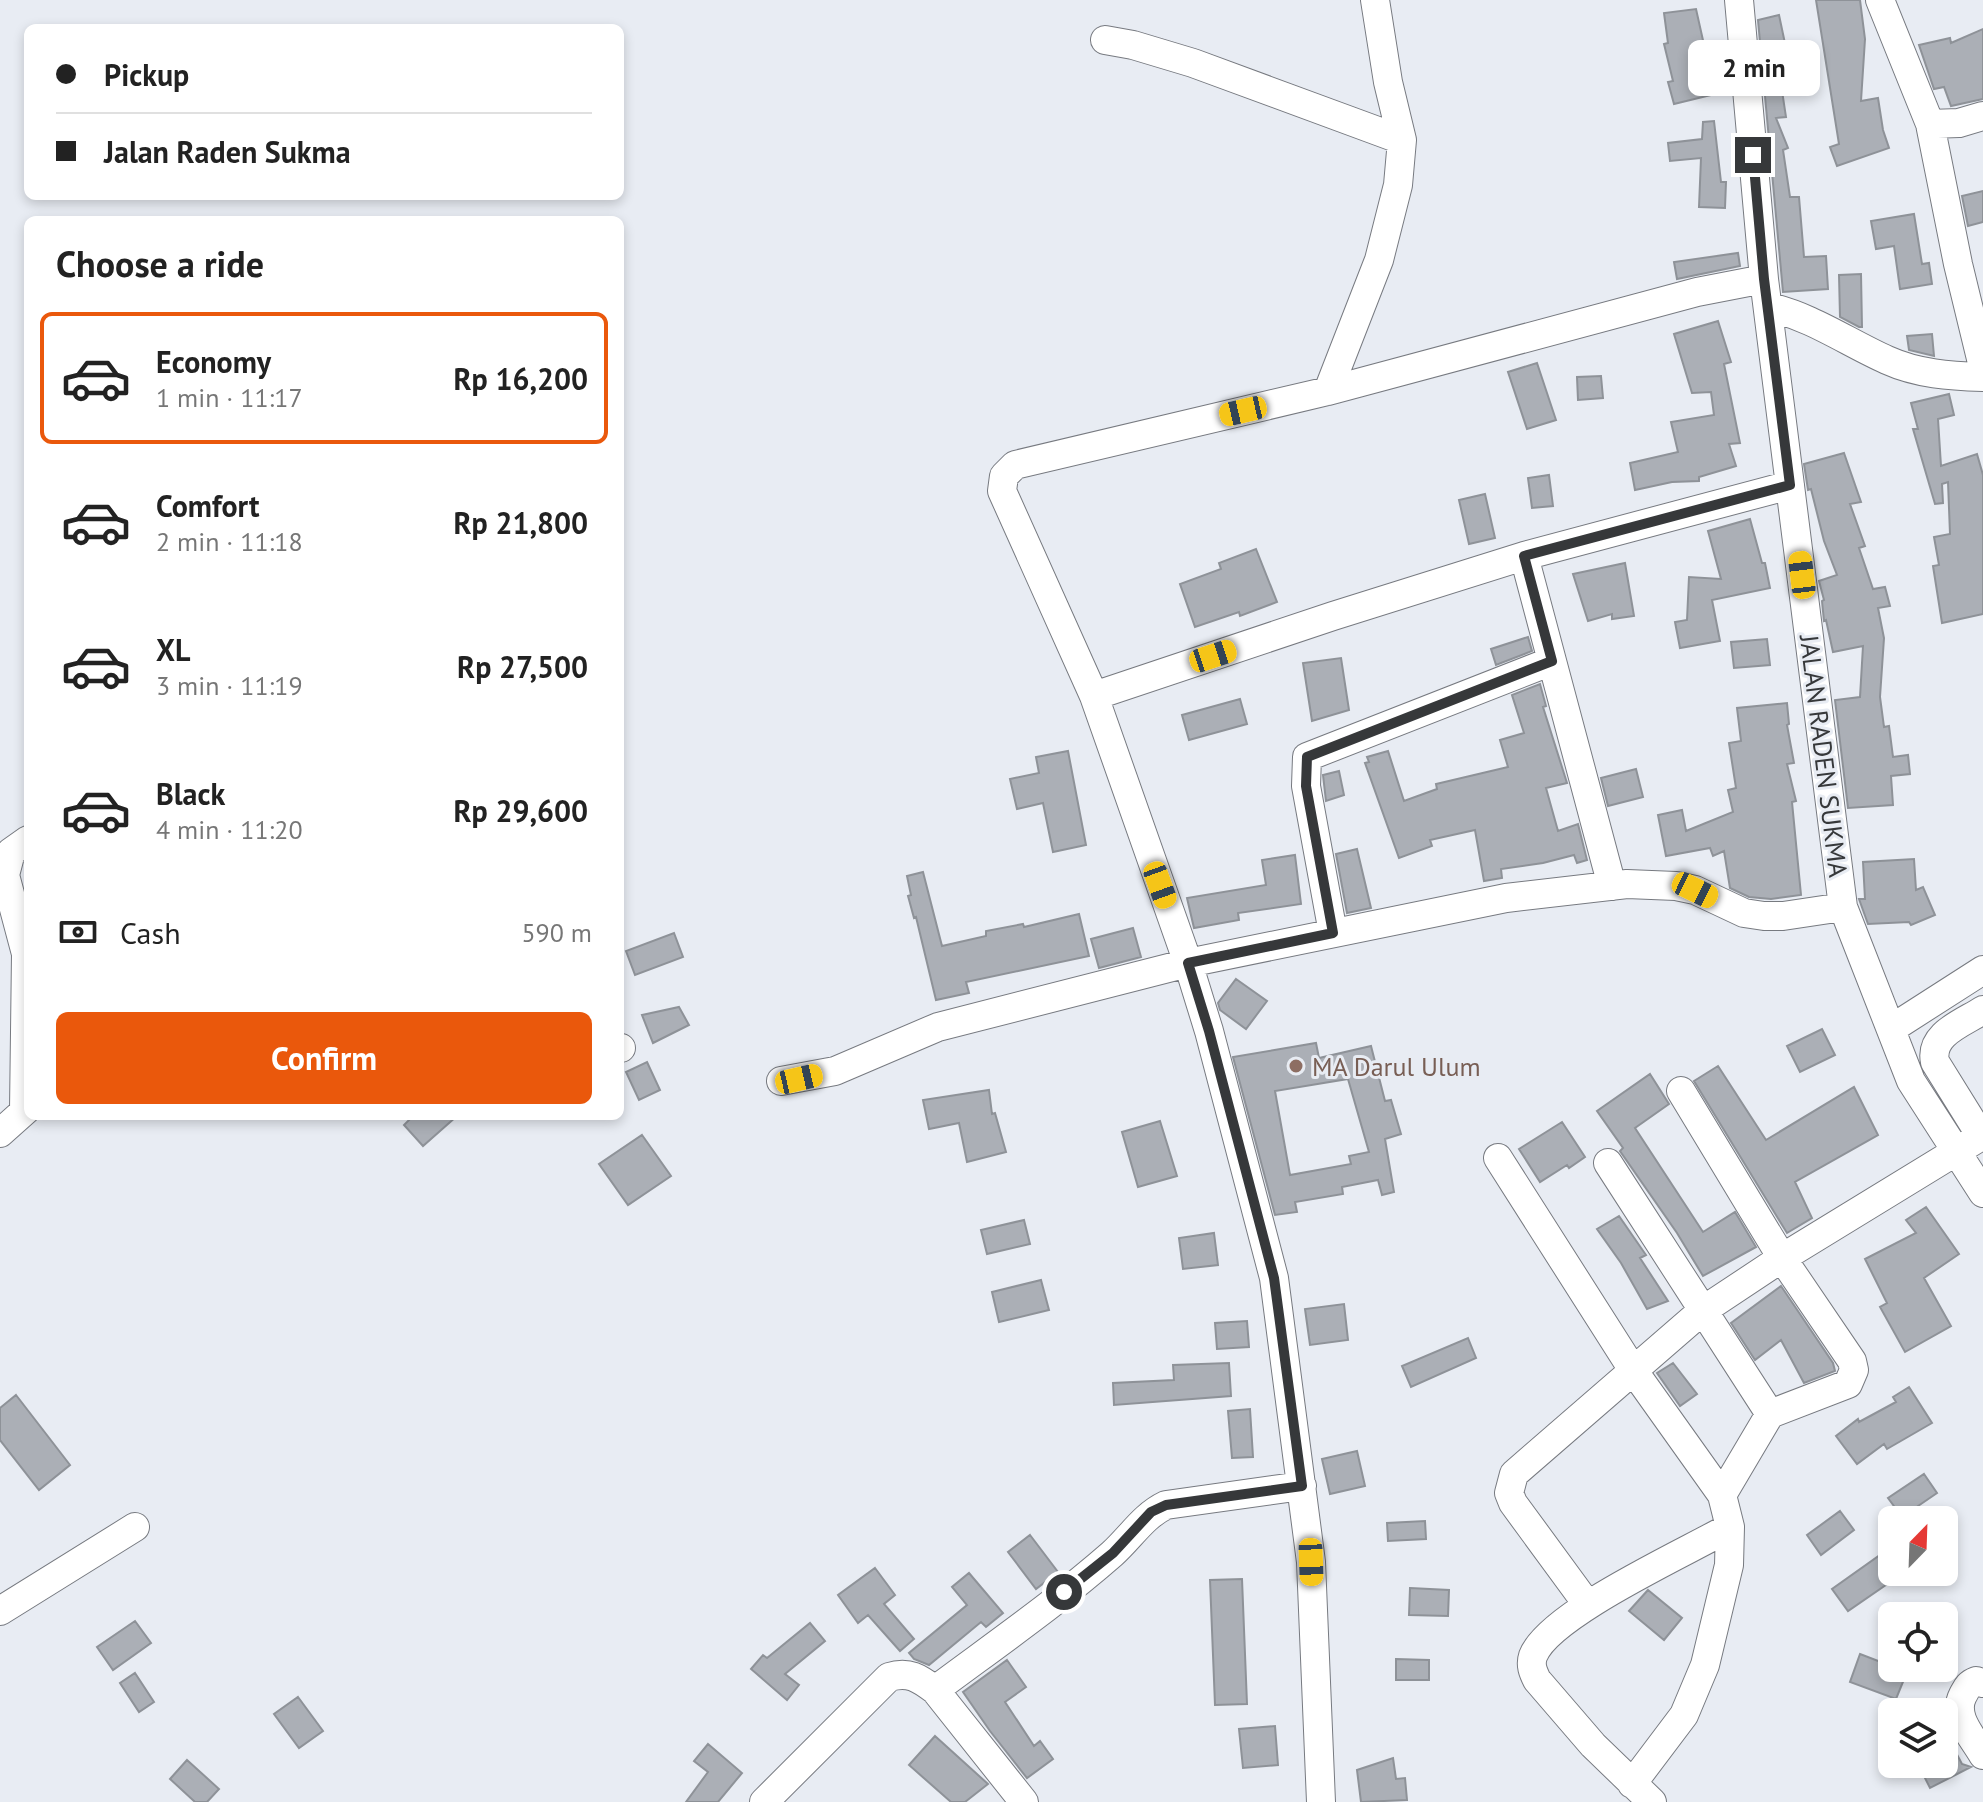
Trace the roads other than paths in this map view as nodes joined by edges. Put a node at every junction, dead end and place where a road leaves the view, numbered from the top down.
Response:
1 (1375, 0) edge
2 (1739, 0) edge
3 (1880, 0) edge
4 (1105, 40) dead end
5 (1983, 116) edge
6 (1930, 124) junction
7 (1402, 140) junction
8 (1764, 279) junction
9 (1769, 307) junction
10 (1983, 367) edge
11 (1983, 377) edge
12 (1328, 391) junction
13 (1790, 485) junction
14 (1524, 556) junction
15 (1552, 661) junction
16 (1094, 696) junction
17 (24, 843) edge
18 (1612, 886) junction
19 (1843, 907) junction
20 (1333, 933) junction
21 (24, 946) edge
22 (1188, 963) junction
23 (1983, 970) edge
24 (1983, 1010) edge
25 (1891, 1029) junction
26 (781, 1081) dead end
27 (1681, 1091) dead end
28 (24, 1111) edge
29 (0, 1133) edge
30 (1982, 1136) edge
31 (1955, 1150) junction
32 (1498, 1158) dead end
33 (1608, 1163) dead end
34 (1983, 1193) edge
35 (1782, 1258) junction
36 (1702, 1311) junction
37 (1633, 1370) junction
38 (1770, 1414) junction
39 (1302, 1486) junction
40 (1722, 1495) junction
41 (135, 1527) dead end
42 (1730, 1527) junction
43 (1587, 1604) junction
44 (0, 1611) edge
45 (1983, 1683) edge
46 (935, 1690) junction
47 (1983, 1755) edge
48 (1642, 1793) edge
49 (764, 1802) edge
50 (1024, 1802) edge
51 (1321, 1802) edge

1 - 7 street
2 - 8 street, JALAN RADEN SUKMA
3 - 6 street
4 - 7 street
5 - 6 street
6 - 10 street
7 - 12 street
8 - 9 street, JALAN RADEN SUKMA
8 - 12 street
9 - 11 street
9 - 13 street, JALAN RADEN SUKMA
12 - 16 street
13 - 14 street
13 - 19 street, JALAN RADEN SUKMA
14 - 15 street
14 - 16 street
15 - 18 street
15 - 20 street
16 - 22 street
17 - 21 street
18 - 19 street
18 - 20 street
19 - 25 street, JALAN RADEN SUKMA
20 - 22 street
22 - 26 street
22 - 39 street
23 - 25 street
24 - 30 street
25 - 31 street, JALAN RADEN SUKMA
27 - 35 street
28 - 29 street
30 - 31 street
31 - 34 street, JALAN RADEN SUKMA
31 - 35 street
32 - 37 street
33 - 36 street
35 - 36 street
35 - 38 street
36 - 37 street
36 - 38 street
37 - 40 street
37 - 43 street
38 - 40 street
39 - 46 street
39 - 51 street
40 - 42 street
41 - 44 street
42 - 43 street
42 - 48 street
43 - 48 street
45 - 47 street
46 - 49 street
46 - 50 street

